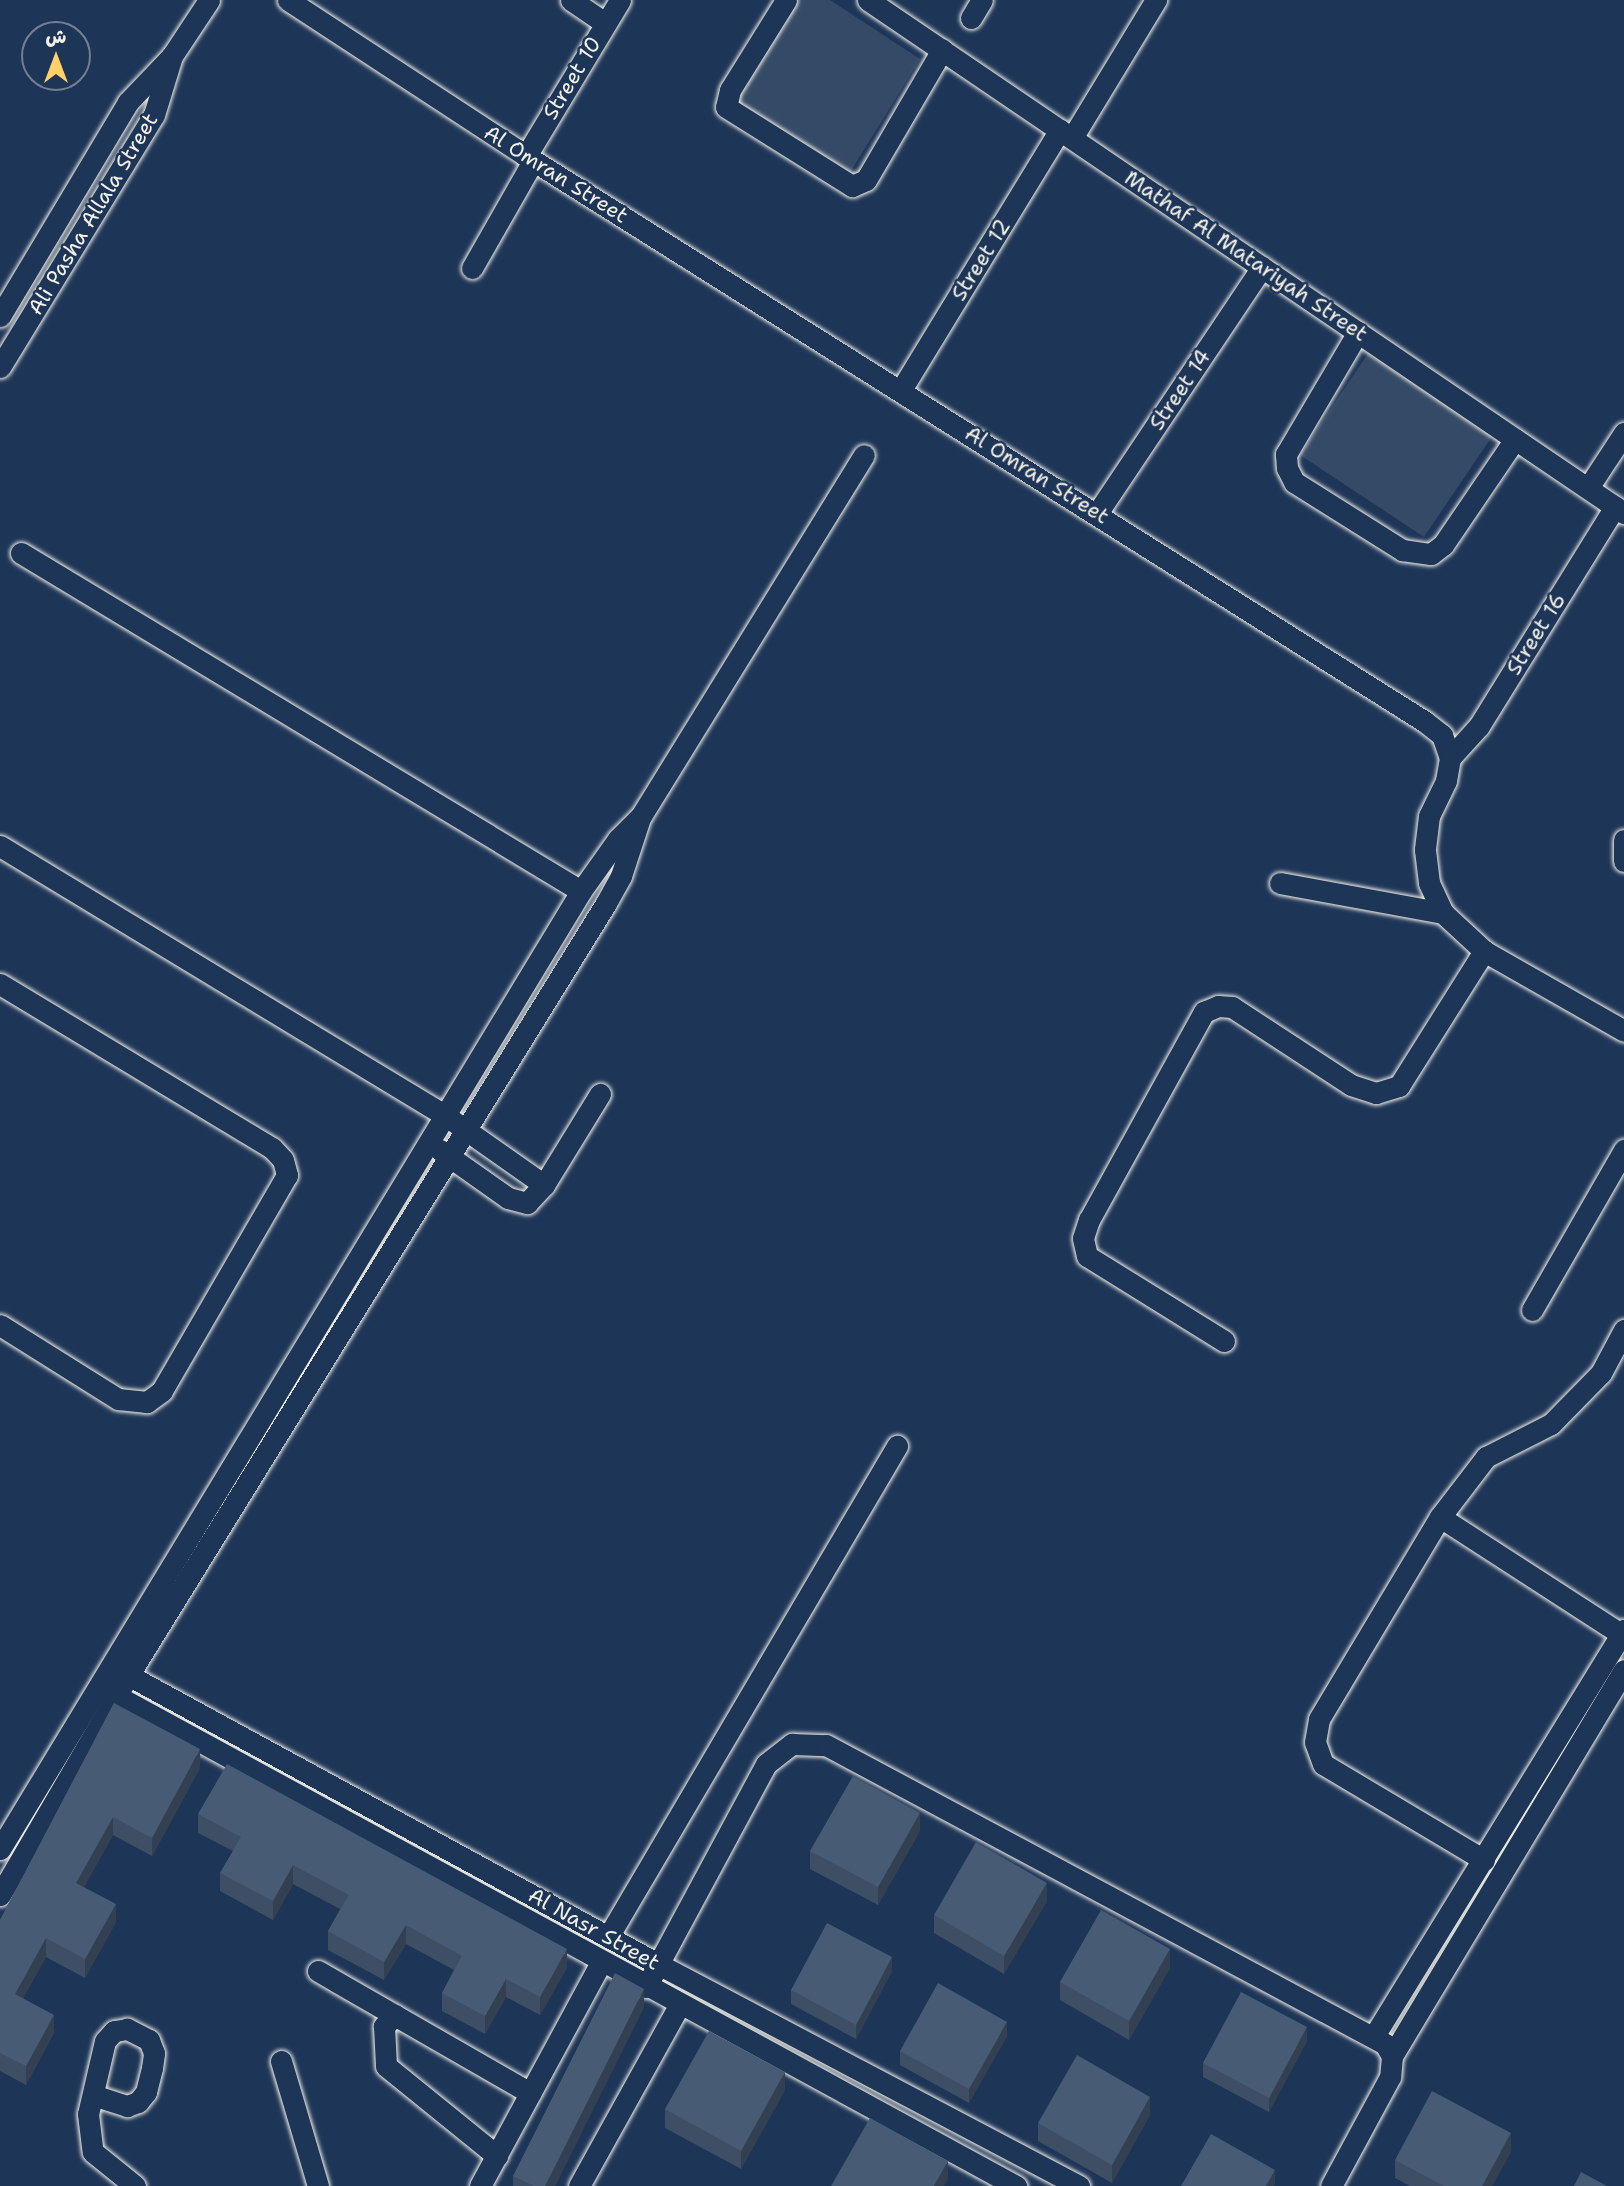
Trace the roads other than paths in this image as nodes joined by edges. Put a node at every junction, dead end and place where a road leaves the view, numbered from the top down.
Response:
1 (209, 0) edge
2 (288, 0) edge
3 (571, 0) edge
4 (620, 0) edge
5 (786, 0) edge
6 (868, 0) edge
7 (982, 0) edge
8 (1156, 0) edge
9 (971, 18) dead end
10 (604, 23) junction
11 (942, 50) junction
12 (172, 56) junction
13 (1066, 134) junction
14 (529, 159) junction
15 (1262, 267) junction
16 (472, 268) dead end
17 (0, 316) edge
18 (1358, 332) junction
19 (0, 367) edge
20 (901, 390) junction
21 (1624, 433) edge
22 (1515, 439) junction
23 (864, 455) dead end
24 (1588, 488) junction
25 (1620, 510) edge
26 (1098, 512) junction
27 (21, 553) dead end
28 (1450, 758) junction
29 (641, 816) junction
30 (1624, 840) edge
31 (0, 846) edge
32 (1624, 861) edge
33 (1280, 883) dead end
34 (581, 891) junction
35 (1443, 914) junction
36 (1484, 951) junction
37 (0, 984) edge
38 (1624, 1031) edge
39 (600, 1094) dead end
40 (446, 1116) junction
41 (467, 1131) junction
42 (430, 1143) junction
43 (1624, 1150) edge
44 (451, 1158) junction
45 (544, 1185) junction
46 (1532, 1310) dead end
47 (0, 1325) edge
48 (1624, 1330) edge
49 (1224, 1341) dead end
50 (897, 1446) dead end
51 (1440, 1517) junction
52 (1623, 1632) edge
53 (1624, 1670) edge
54 (120, 1671) junction
55 (108, 1691) junction
56 (0, 1849) edge
57 (1484, 1860) junction
58 (0, 1895) edge
59 (608, 1937) junction
60 (601, 1962) junction
61 (658, 1964) junction
62 (318, 1971) dead end
63 (646, 1987) junction
64 (680, 2004) junction
65 (395, 2015) junction
66 (1374, 2036) junction
67 (1392, 2056) junction
68 (281, 2061) dead end
69 (530, 2093) junction
70 (93, 2095) dead end
71 (497, 2156) junction
72 (1337, 2184) edge
73 (135, 2186) edge
74 (318, 2186) edge
75 (480, 2186) edge
76 (579, 2186) edge
77 (1016, 2186) edge
78 (1079, 2186) edge

1 - 12 street, Ali Pasha Allala Street
2 - 14 street, Al Omran Street
3 - 10 street
4 - 10 street, Street 10
5 - 11 street
6 - 11 street, Mathaf Al Matariyah Street
7 - 9 street
8 - 13 street, Street 12
10 - 14 street, Street 10
11 - 13 street, Mathaf Al Matariyah Street
12 - 17 street, Ali Pasha Allala Street
12 - 19 street, Ali Pasha Allala Street
13 - 15 street, Mathaf Al Matariyah Street
13 - 20 street, Street 12
14 - 16 street, Street 10
14 - 20 street, Al Omran Street
15 - 18 street, Mathaf Al Matariyah Street
15 - 26 street, Street 14
18 - 22 street, Mathaf Al Matariyah Street
18 - 22 street
20 - 26 street, Al Omran Street
21 - 24 street
22 - 24 street, Mathaf Al Matariyah Street
23 - 29 street
24 - 25 street, Mathaf Al Matariyah Street
25 - 28 street, Street 16
26 - 28 street, Al Omran Street
27 - 34 street
28 - 35 street
29 - 34 street
29 - 41 street
30 - 32 street
31 - 40 street
33 - 35 street
34 - 40 street
35 - 36 street
36 - 38 street
36 - 49 street
37 - 47 street
39 - 45 street
40 - 41 street
40 - 42 street
41 - 44 street
41 - 45 street
42 - 44 street
42 - 54 street
43 - 46 street
44 - 45 street
44 - 54 street
48 - 51 street
50 - 59 street
51 - 52 street
51 - 57 street
52 - 57 street
53 - 67 street
54 - 55 street
54 - 59 street, Al Nasr Street
55 - 56 street
55 - 58 street
55 - 60 street, Al Nasr Street
57 - 66 street
59 - 61 street, Al Nasr Street
60 - 63 street, Al Nasr Street
60 - 69 street
61 - 63 street
61 - 66 street
61 - 78 street, Al Nasr Street
62 - 65 street
63 - 64 street, Al Nasr Street
64 - 76 street
64 - 77 street, Al Nasr Street
65 - 69 street
65 - 71 street
66 - 67 street
67 - 72 street
68 - 74 street
69 - 71 street
70 - 73 street
71 - 75 street

